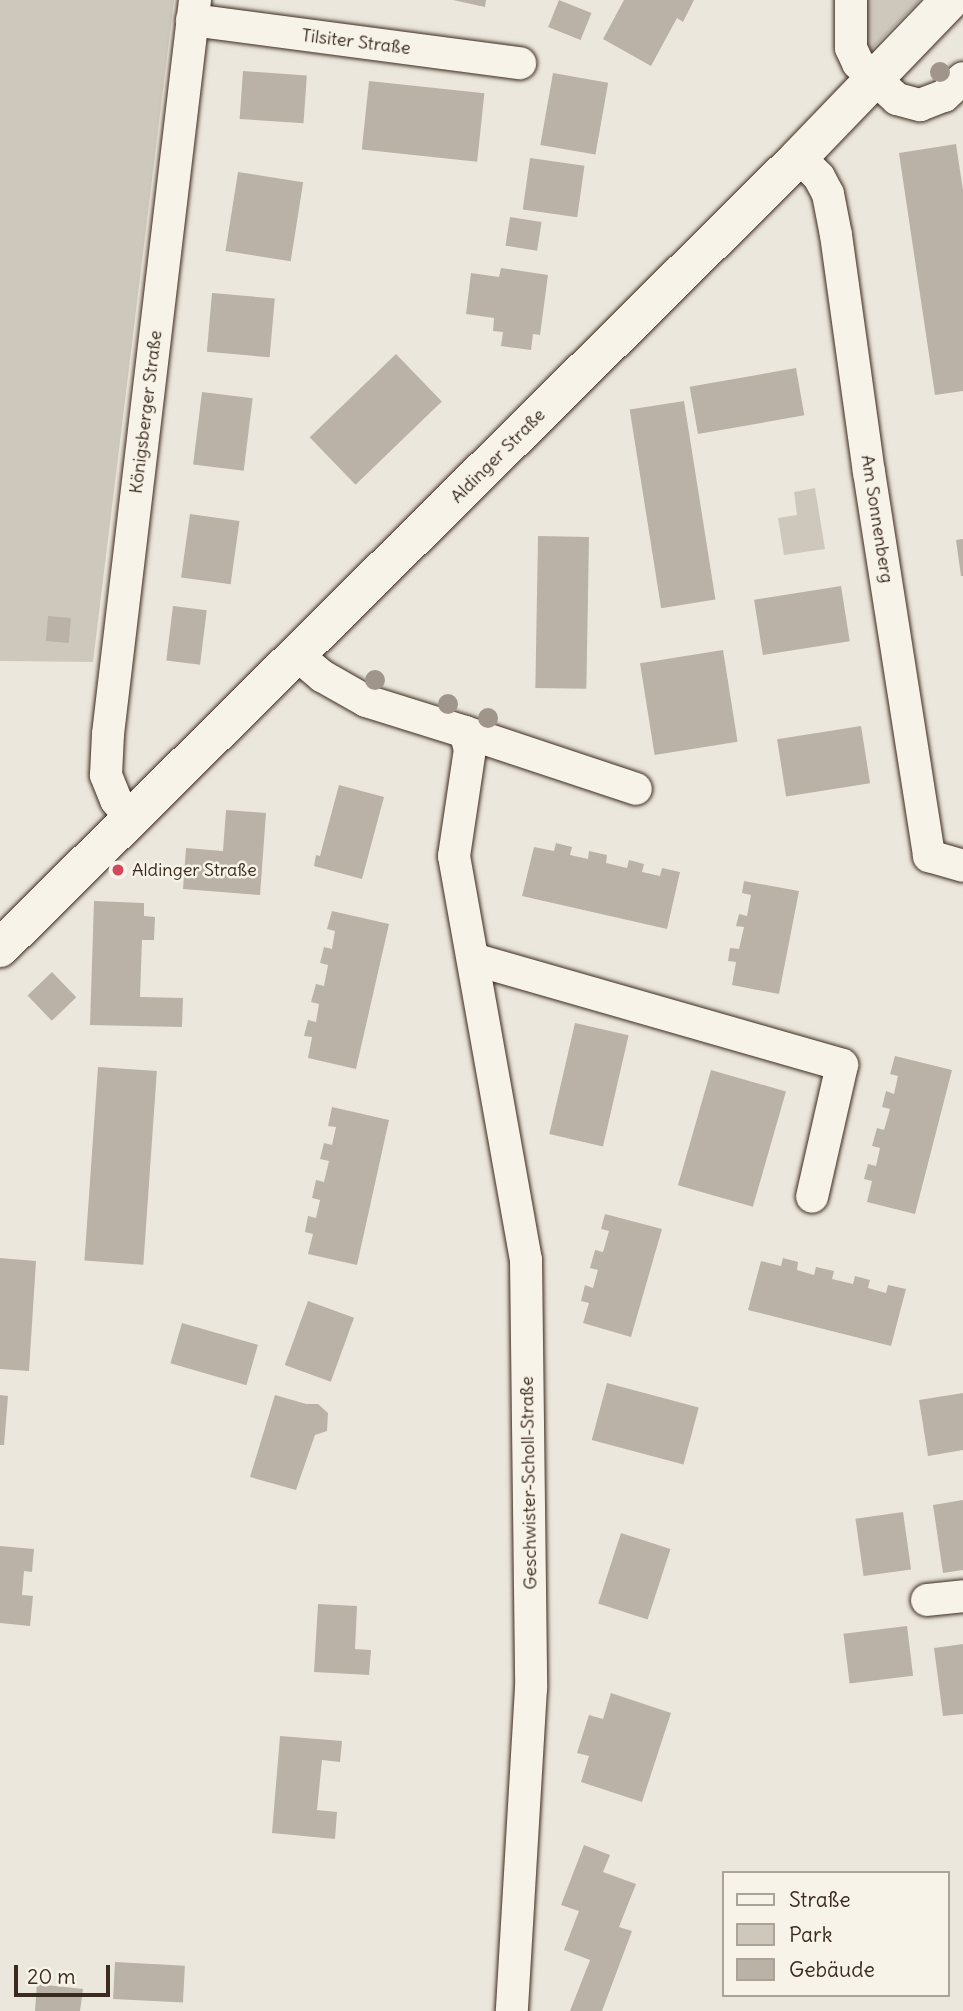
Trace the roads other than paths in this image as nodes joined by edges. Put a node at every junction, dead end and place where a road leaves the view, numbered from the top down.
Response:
1 (851, 0) edge
2 (950, 0) edge
3 (193, 10) edge
4 (520, 63) dead end
5 (873, 77) junction
6 (963, 78) edge
7 (799, 157) junction
8 (297, 655) junction
9 (465, 732) junction
10 (636, 789) dead end
11 (131, 818) junction
12 (963, 866) edge
13 (0, 948) edge
14 (473, 959) junction
15 (812, 1197) dead end
16 (963, 1596) edge
17 (927, 1600) dead end
18 (512, 2011) edge

1 - 5 street
2 - 5 main road, Aldinger Straße
3 - 4 street, Tilsiter Straße
3 - 11 street, Königsberger Straße
5 - 6 street
5 - 7 main road, Aldinger Straße
7 - 8 main road, Aldinger Straße
7 - 12 street, Am Sonnenberg
8 - 9 street
8 - 11 main road, Aldinger Straße
9 - 10 street
9 - 14 street, Geschwister-Scholl-Straße
11 - 13 main road, Aldinger Straße
14 - 15 street
14 - 18 street, Geschwister-Scholl-Straße
16 - 17 street

